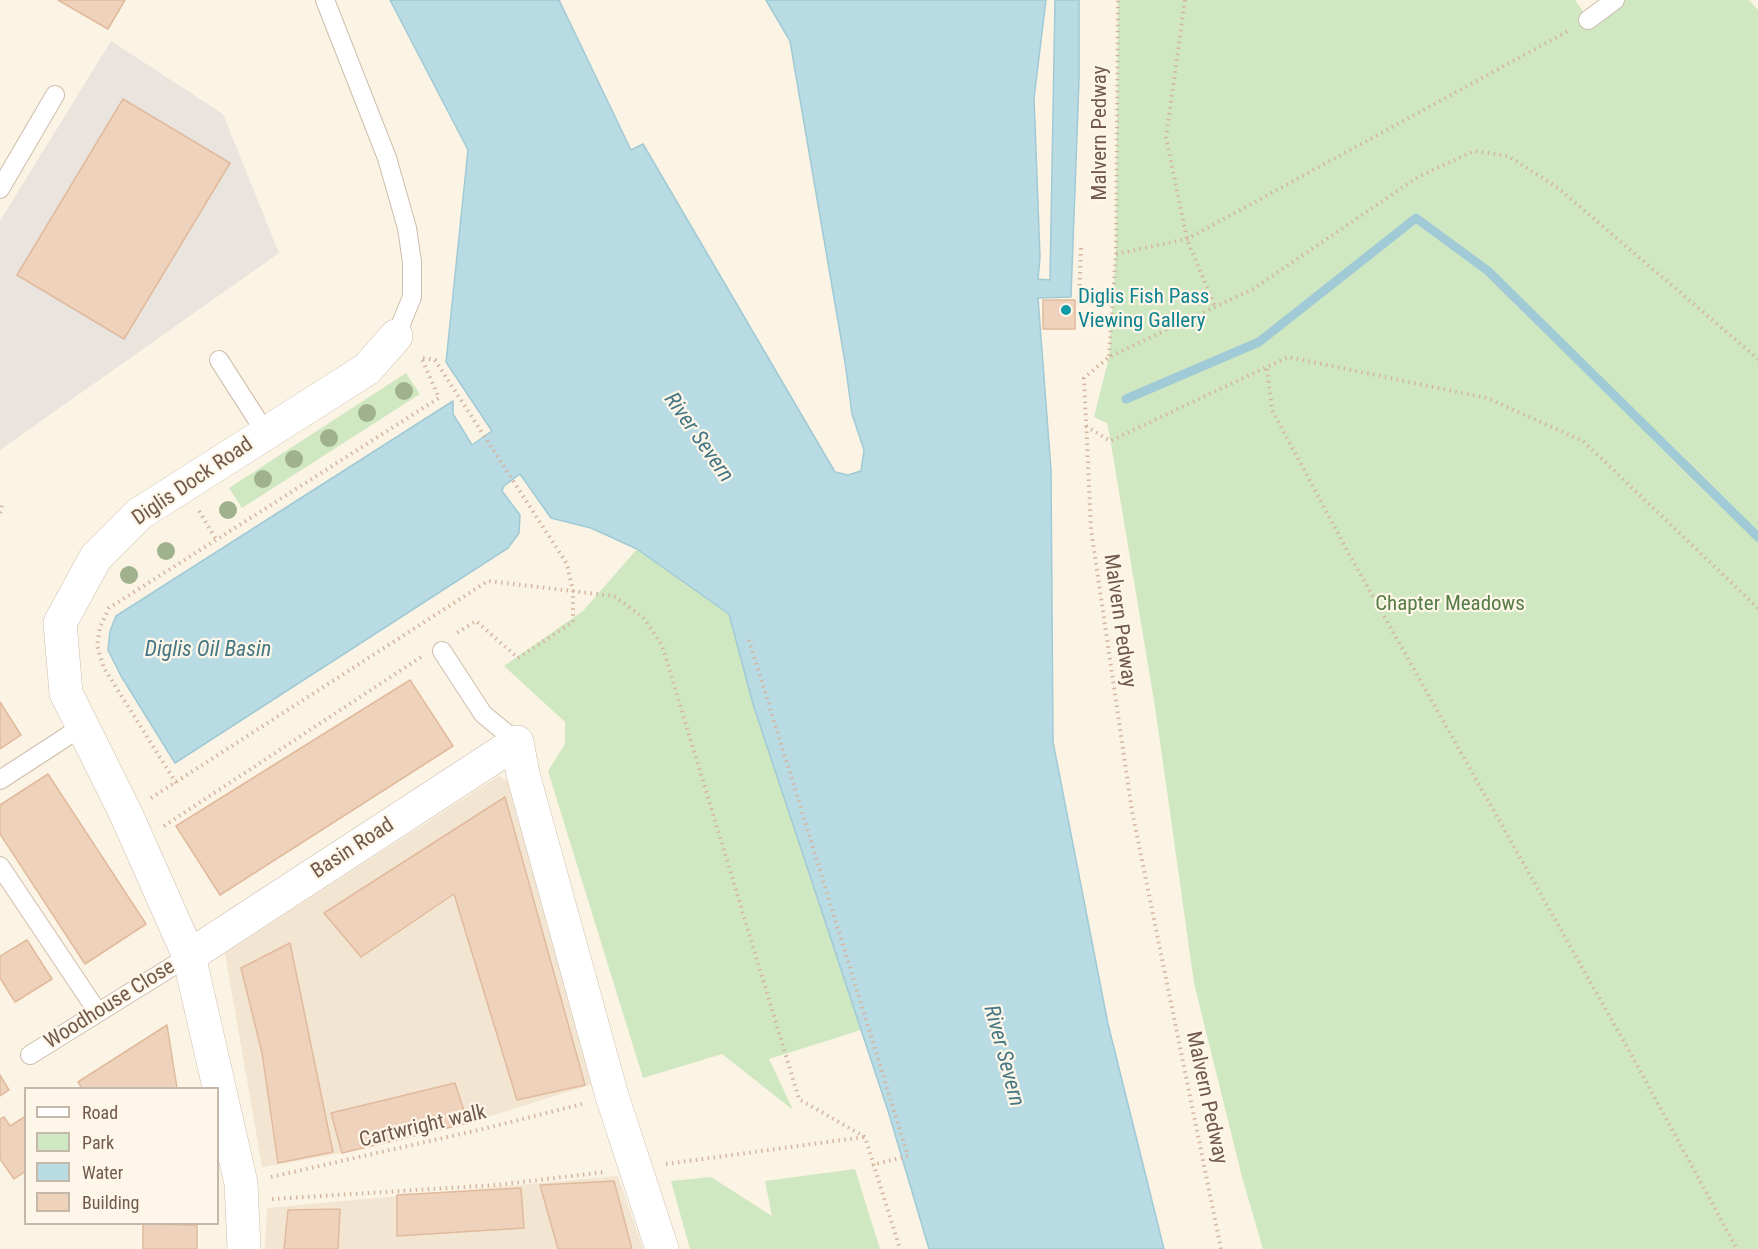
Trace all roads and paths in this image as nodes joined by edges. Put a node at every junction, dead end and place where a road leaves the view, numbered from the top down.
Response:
1 (325, 0) edge
2 (1118, 0) edge
3 (1185, 0) edge
4 (1615, 0) edge
5 (1588, 20) joint
6 (55, 95) dead end
7 (0, 189) edge
8 (1187, 239) junction
9 (1081, 248) dead end
10 (1116, 254) junction
11 (1113, 304) junction
12 (1215, 307) junction
13 (396, 336) junction
14 (1109, 357) junction
15 (423, 358) junction
16 (1758, 359) edge
17 (219, 360) dead end
18 (1267, 369) junction
19 (1086, 426) junction
20 (265, 432) junction
21 (2, 504) dead end
22 (0, 513) edge
23 (573, 591) junction
24 (1758, 608) edge
25 (423, 622) junction
26 (430, 632) dead end
27 (749, 640) dead end
28 (439, 648) junction
29 (83, 726) junction
30 (517, 742) junction
31 (0, 780) edge
32 (176, 783) junction
33 (158, 794) dead end
34 (139, 843) junction
35 (0, 866) edge
36 (189, 956) junction
37 (98, 1011) junction
38 (30, 1055) dead end
39 (218, 1087) edge
40 (219, 1090) edge
41 (612, 1096) junction
42 (865, 1137) junction
43 (872, 1165) junction
44 (636, 1168) junction
45 (242, 1192) junction
46 (244, 1249) edge
47 (662, 1249) edge
48 (900, 1249) edge
49 (1221, 1249) edge
50 (1737, 1249) edge

1 - 13 lane, Diglis Dock Road
2 - 10 path, Malvern Pedway
3 - 8 path
4 - 5 lane
5 - 8 path
6 - 7 lane
8 - 10 path
8 - 12 path
9 - 11 path
10 - 11 path, Malvern Pedway
11 - 14 path, Malvern Pedway
12 - 14 path
12 - 16 path
13 - 15 path
13 - 20 street, Diglis Dock Road
14 - 19 path, Malvern Pedway
15 - 23 path
15 - 32 path
17 - 20 lane
18 - 19 path
18 - 24 path
18 - 50 path
19 - 49 path, Malvern Pedway
20 - 29 street, Diglis Dock Road
21 - 22 path
23 - 25 path
23 - 28 path
23 - 42 path
25 - 26 path
25 - 32 path
27 - 43 path
28 - 30 lane
28 - 34 path
29 - 31 lane
29 - 34 street, Diglis Dock Road
30 - 36 street, Basin Road
30 - 41 street
32 - 33 path
34 - 36 street, Diglis Dock Road
35 - 37 lane
36 - 37 lane, Woodhouse Close
36 - 39 street, Diglis Dock Road
37 - 38 lane, Woodhouse Close
40 - 45 street, Diglis Dock Road
41 - 44 street
41 - 45 path, Cartwright walk
42 - 43 path
42 - 44 path
43 - 48 path
44 - 45 path
44 - 47 street
45 - 46 street, Diglis Dock Road

